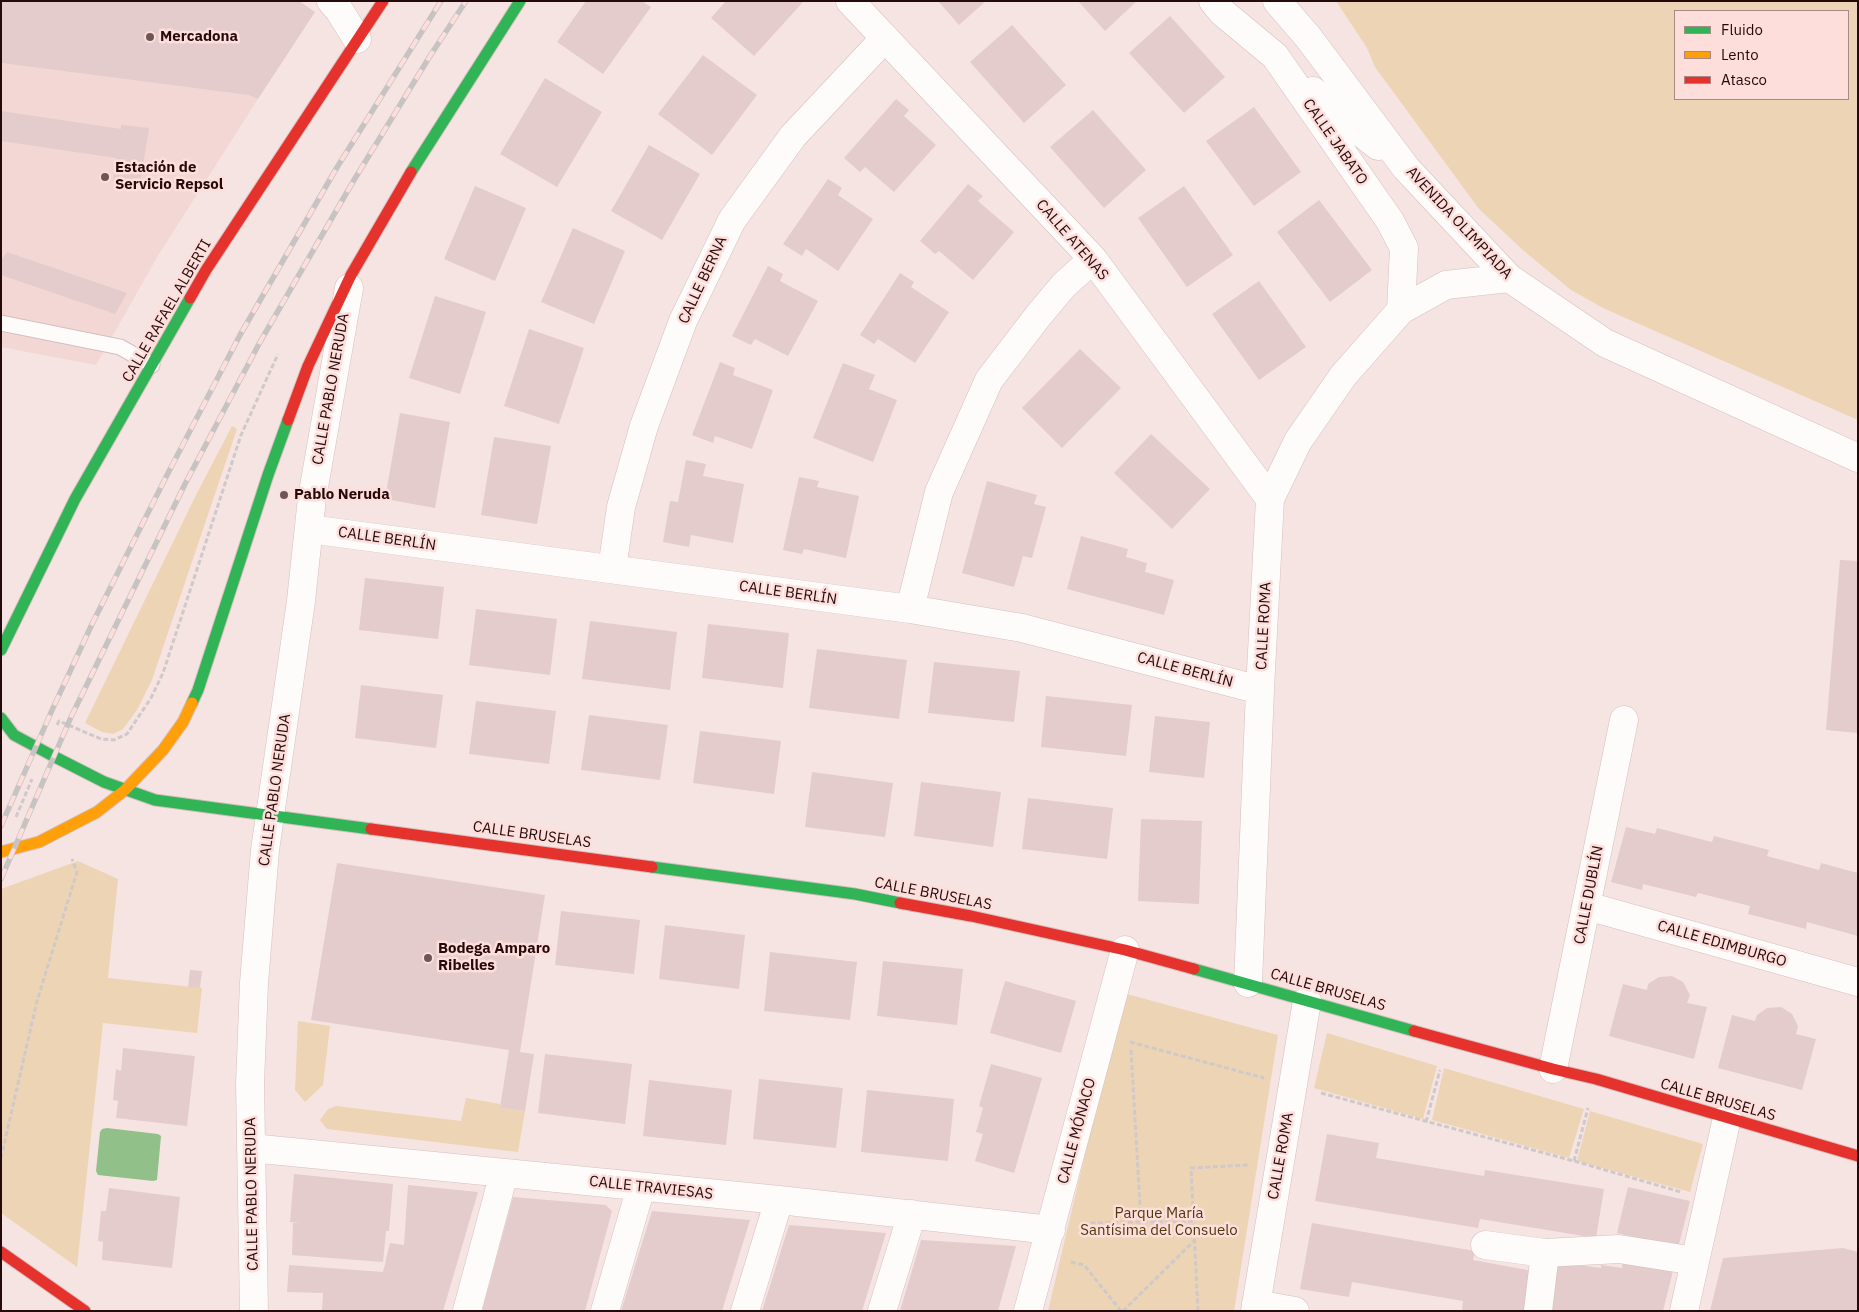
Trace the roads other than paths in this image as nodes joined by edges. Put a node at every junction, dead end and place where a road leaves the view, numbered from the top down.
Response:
1 (331, 1) edge
2 (383, 1) edge
3 (520, 1) edge
4 (850, 1) edge
5 (1213, 1) edge
6 (1277, 1) edge
7 (1296, 1) edge
8 (1308, 37) junction
9 (885, 38) junction
10 (357, 39) junction
11 (1275, 56) junction
12 (1406, 168) junction
13 (1093, 259) junction
14 (351, 274) junction
15 (1508, 278) junction
16 (1400, 310) junction
17 (1, 323) edge
18 (152, 365) junction
19 (1858, 458) edge
20 (1270, 499) junction
21 (309, 528) junction
22 (612, 569) junction
23 (910, 609) junction
24 (1, 650) edge
25 (1260, 690) junction
26 (1, 718) edge
27 (1624, 720) dead end
28 (125, 790) junction
29 (270, 816) junction
30 (1, 852) edge
31 (1587, 906) junction
32 (1125, 950) junction
33 (1858, 982) edge
34 (1248, 983) junction
35 (1307, 1001) junction
36 (1553, 1070) junction
37 (1726, 1118) junction
38 (251, 1148) junction
39 (1858, 1156) edge
40 (504, 1173) junction
41 (641, 1187) junction
42 (779, 1200) junction
43 (912, 1214) junction
44 (1052, 1226) junction
45 (1485, 1245) dead end
46 (1, 1252) edge
47 (1545, 1253) junction
48 (1696, 1261) junction
49 (1255, 1307) edge
50 (85, 1311) edge
51 (254, 1311) edge
52 (467, 1311) edge
53 (605, 1311) edge
54 (745, 1311) edge
55 (882, 1311) edge
56 (1028, 1311) edge
57 (1294, 1311) edge
58 (1538, 1311) edge
59 (1684, 1311) edge

1 - 10 street
2 - 10 street, CALLE RAFAEL ALBERTI
3 - 14 street, CALLE PABLO NERUDA
4 - 9 street, CALLE ATENAS
5 - 11 street, CALLE JABATO
6 - 8 street, AVENIDA OLIMPIADA
7 - 8 street
8 - 12 street, AVENIDA OLIMPIADA
9 - 13 street, CALLE ATENAS
9 - 22 street, CALLE BERNA
10 - 18 street, CALLE RAFAEL ALBERTI
11 - 12 street
11 - 16 street, CALLE JABATO
12 - 15 street, AVENIDA OLIMPIADA
13 - 20 street, CALLE ATENAS
13 - 23 street
14 - 21 street, CALLE PABLO NERUDA
14 - 28 street, CALLE PABLO NERUDA
15 - 16 street
15 - 19 street, AVENIDA OLIMPIADA
16 - 20 street, CALLE ROMA
17 - 18 lane
18 - 24 street, CALLE RAFAEL ALBERTI
20 - 25 street, CALLE ROMA
21 - 22 street, CALLE BERLÍN
21 - 29 street, CALLE PABLO NERUDA
22 - 23 street, CALLE BERLÍN
23 - 25 street, CALLE BERLÍN
25 - 34 street, CALLE ROMA
26 - 28 street, CALLE BRUSELAS
27 - 31 street, CALLE DUBLÍN
28 - 29 street, CALLE BRUSELAS
28 - 30 street, CALLE PABLO NERUDA
29 - 32 street, CALLE BRUSELAS
29 - 38 street, CALLE PABLO NERUDA
31 - 33 street, CALLE EDIMBURGO
31 - 36 street, CALLE DUBLÍN
32 - 34 street, CALLE BRUSELAS
32 - 44 street, CALLE MÓNACO
34 - 35 street, CALLE BRUSELAS
35 - 36 street, CALLE BRUSELAS
35 - 49 street, CALLE ROMA
36 - 37 street, CALLE BRUSELAS
37 - 39 street, CALLE BRUSELAS
37 - 48 street
38 - 40 street, CALLE TRAVIESAS
38 - 51 street, CALLE PABLO NERUDA
40 - 41 street, CALLE TRAVIESAS
40 - 52 street
41 - 42 street, CALLE TRAVIESAS
41 - 53 street
42 - 43 street, CALLE TRAVIESAS
42 - 54 street
43 - 44 street, CALLE TRAVIESAS
43 - 55 street
44 - 56 street, CALLE MÓNACO
45 - 47 street
46 - 50 street
47 - 48 street
47 - 58 street
48 - 59 street
49 - 57 street

